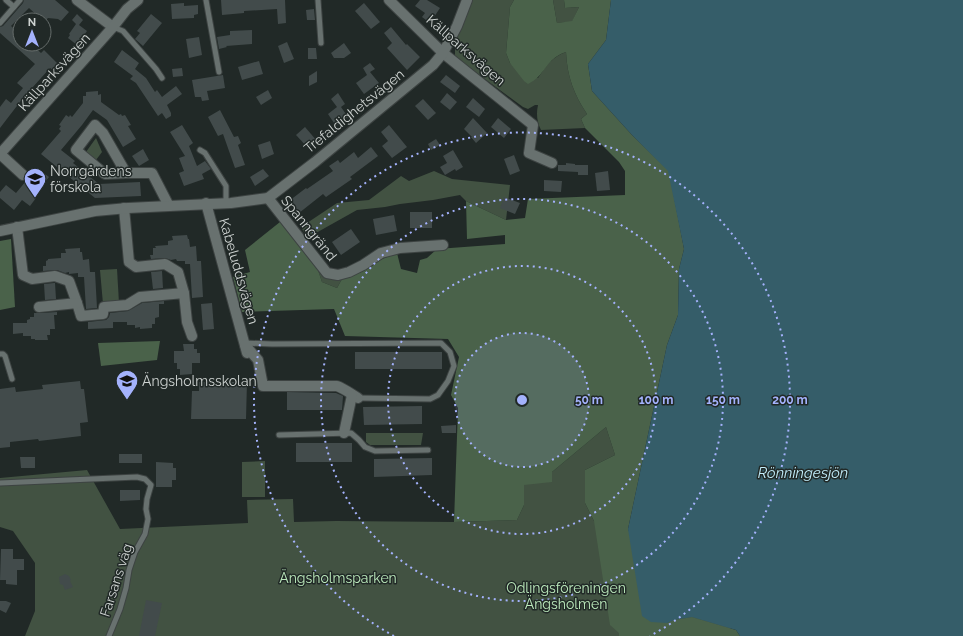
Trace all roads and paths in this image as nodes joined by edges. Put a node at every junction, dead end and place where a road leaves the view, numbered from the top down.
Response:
1 (6, 0) edge
2 (20, 0) edge
3 (78, 0) edge
4 (138, 0) edge
5 (206, 0) edge
6 (318, 0) edge
7 (389, 0) edge
8 (467, 0) edge
9 (14, 8) junction
10 (0, 23) edge
11 (113, 27) junction
12 (321, 43) dead end
13 (443, 53) junction
14 (219, 72) dead end
15 (162, 78) dead end
16 (1, 150) edge
17 (204, 151) dead end
18 (552, 163) dead end
19 (126, 173) junction
20 (23, 175) dead end
21 (268, 198) junction
22 (206, 203) junction
23 (226, 203) junction
24 (169, 206) junction
25 (124, 208) junction
26 (17, 227) junction
27 (0, 231) edge
28 (443, 244) dead end
29 (184, 293) junction
30 (78, 303) junction
31 (39, 308) dead end
32 (192, 336) dead end
33 (246, 347) junction
34 (0, 354) edge
35 (12, 378) dead end
36 (355, 396) junction
37 (344, 434) junction
38 (279, 435) dead end
39 (428, 450) dead end
40 (0, 483) edge
41 (109, 636) edge

1 - 9 lane
2 - 9 lane
3 - 11 street
4 - 11 street, Källparksvägen
5 - 14 lane
6 - 12 lane
7 - 13 street, Källparksvägen
8 - 13 street, Trefaldighetsvägen
9 - 10 lane
11 - 15 lane
11 - 16 street, Källparksvägen
13 - 18 street, Källparksvägen
13 - 21 street, Trefaldighetsvägen
16 - 20 street
17 - 23 lane
19 - 19 street
19 - 24 street
21 - 23 street
21 - 28 street, Spanngränd
22 - 23 street
22 - 24 street
22 - 33 street, Kabeluddsvägen
24 - 25 street
25 - 26 street
25 - 29 street
26 - 27 street
26 - 30 street
29 - 30 street
29 - 32 street
30 - 31 street
33 - 36 street, Kabeluddsvägen
33 - 36 lane
34 - 35 lane
36 - 37 street
37 - 38 lane
37 - 39 lane
40 - 41 lane, Farsans väg

